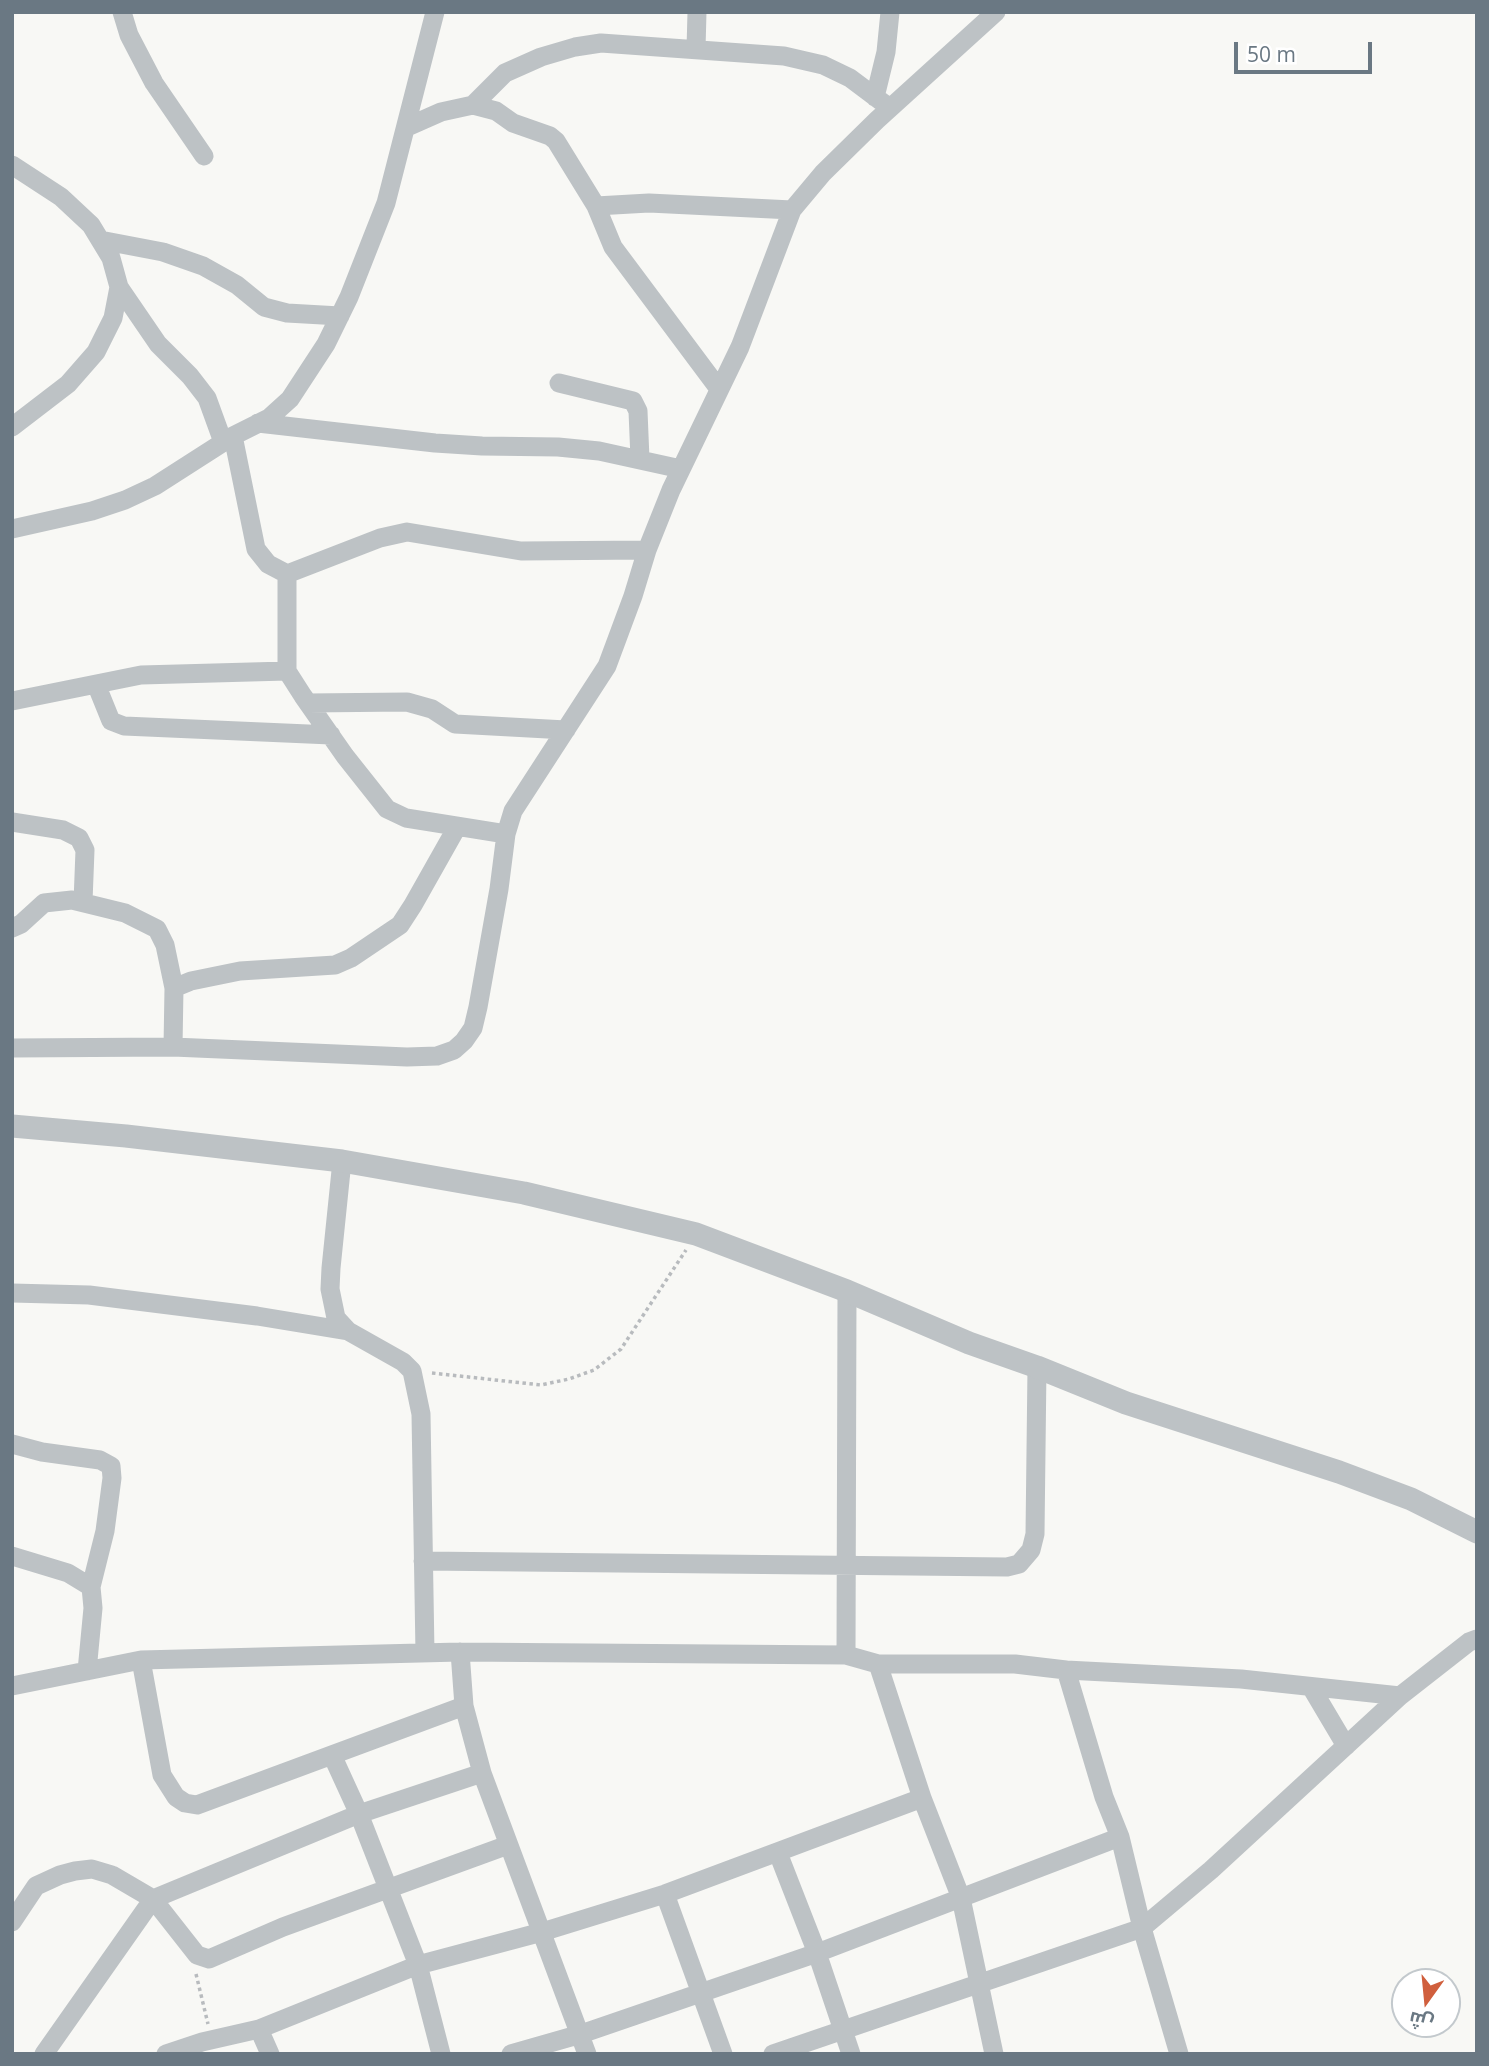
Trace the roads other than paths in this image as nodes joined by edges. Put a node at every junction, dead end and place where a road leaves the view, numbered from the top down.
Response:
1 (122, 12) edge
2 (435, 12) edge
3 (697, 12) edge
4 (890, 12) edge
5 (996, 12) edge
6 (696, 49) junction
7 (883, 102) junction
8 (473, 105) junction
9 (407, 127) junction
10 (204, 156) dead end
11 (12, 165) edge
12 (596, 206) junction
13 (792, 210) junction
14 (100, 240) junction
15 (119, 287) junction
16 (340, 316) junction
17 (559, 383) dead end
18 (719, 389) junction
19 (258, 423) junction
20 (12, 427) edge
21 (228, 439) junction
22 (640, 459) junction
23 (681, 469) junction
24 (12, 529) edge
25 (647, 550) junction
26 (287, 574) junction
27 (287, 671) junction
28 (96, 684) junction
29 (12, 701) edge
30 (308, 703) junction
31 (566, 730) junction
32 (331, 736) junction
33 (12, 822) edge
34 (457, 827) junction
35 (506, 834) junction
36 (83, 902) junction
37 (12, 928) edge
38 (174, 988) junction
39 (173, 1047) junction
40 (12, 1048) edge
41 (12, 1126) edge
42 (342, 1161) junction
43 (847, 1291) junction
44 (12, 1293) edge
45 (348, 1331) junction
46 (1037, 1367) junction
47 (12, 1444) edge
48 (1477, 1532) edge
49 (12, 1556) edge
50 (423, 1561) junction
51 (847, 1565) junction
52 (91, 1587) junction
53 (1477, 1639) edge
54 (460, 1652) junction
55 (425, 1653) junction
56 (846, 1655) junction
57 (141, 1660) junction
58 (878, 1664) junction
59 (1066, 1670) junction
60 (87, 1671) junction
61 (12, 1686) edge
62 (1311, 1687) junction
63 (1400, 1696) junction
64 (464, 1706) junction
65 (1346, 1746) junction
66 (332, 1755) junction
67 (482, 1773) junction
68 (922, 1798) junction
69 (359, 1814) junction
70 (1119, 1837) junction
71 (508, 1844) junction
72 (778, 1853) junction
73 (388, 1890) junction
74 (665, 1894) junction
75 (961, 1898) junction
76 (153, 1899) junction
77 (12, 1922) edge
78 (1142, 1928) junction
79 (542, 1933) junction
80 (817, 1953) junction
81 (418, 1965) junction
82 (978, 1983) junction
83 (699, 1992) junction
84 (258, 2029) junction
85 (842, 2031) junction
86 (581, 2034) junction
87 (206, 2045) edge
88 (44, 2054) edge
89 (166, 2054) edge
90 (270, 2054) edge
91 (441, 2054) edge
92 (511, 2054) edge
93 (587, 2054) edge
94 (723, 2054) edge
95 (773, 2054) edge
96 (851, 2054) edge
97 (994, 2054) edge
98 (1179, 2054) edge

1 - 10 street
2 - 9 street
3 - 6 street
4 - 7 street
5 - 7 street
6 - 7 street
6 - 8 street
7 - 13 street
8 - 9 street
8 - 12 street
9 - 16 street
11 - 14 street
12 - 13 street
12 - 18 street
13 - 18 street
14 - 15 street
14 - 16 street
15 - 20 street
15 - 21 street
16 - 19 street
17 - 22 street
18 - 23 street
19 - 21 street
19 - 22 street
21 - 24 street
21 - 26 street
22 - 23 street
23 - 25 street
25 - 26 street
25 - 31 street
26 - 27 street
27 - 28 street
27 - 30 street
28 - 29 street
28 - 32 street
30 - 31 street
30 - 32 street
31 - 35 street
32 - 34 street
33 - 36 street
34 - 35 street
34 - 38 street
35 - 39 street
36 - 37 street
36 - 38 street
38 - 39 street
39 - 40 street
41 - 42 street
42 - 43 street
42 - 45 street
43 - 46 street
43 - 51 street
44 - 45 street
45 - 50 street
46 - 48 street
46 - 51 street
47 - 52 street
49 - 52 street
50 - 51 street
50 - 55 street
51 - 56 street
52 - 60 street
53 - 63 street
54 - 55 street
54 - 56 street
54 - 64 street
55 - 57 street
56 - 58 street
57 - 60 street
57 - 66 street
58 - 59 street
58 - 68 street
59 - 62 street
59 - 70 street
60 - 61 street
62 - 63 street
62 - 65 street
63 - 65 street
64 - 66 street
64 - 67 street
65 - 78 street
66 - 69 street
67 - 69 street
67 - 71 street
68 - 72 street
68 - 75 street
69 - 73 street
69 - 76 street
70 - 75 street
70 - 78 street
71 - 73 street
71 - 79 street
72 - 74 street
72 - 80 street
73 - 76 street
73 - 81 street
74 - 79 street
74 - 83 street
75 - 80 street
75 - 82 street
76 - 77 street
76 - 88 street
78 - 82 street
78 - 98 street
79 - 81 street
79 - 86 street
80 - 83 street
80 - 85 street
81 - 84 street
81 - 91 street
82 - 85 street
82 - 97 street
83 - 86 street
83 - 94 street
84 - 87 street
84 - 90 street
85 - 95 street
85 - 96 street
86 - 92 street
86 - 93 street
87 - 89 street

